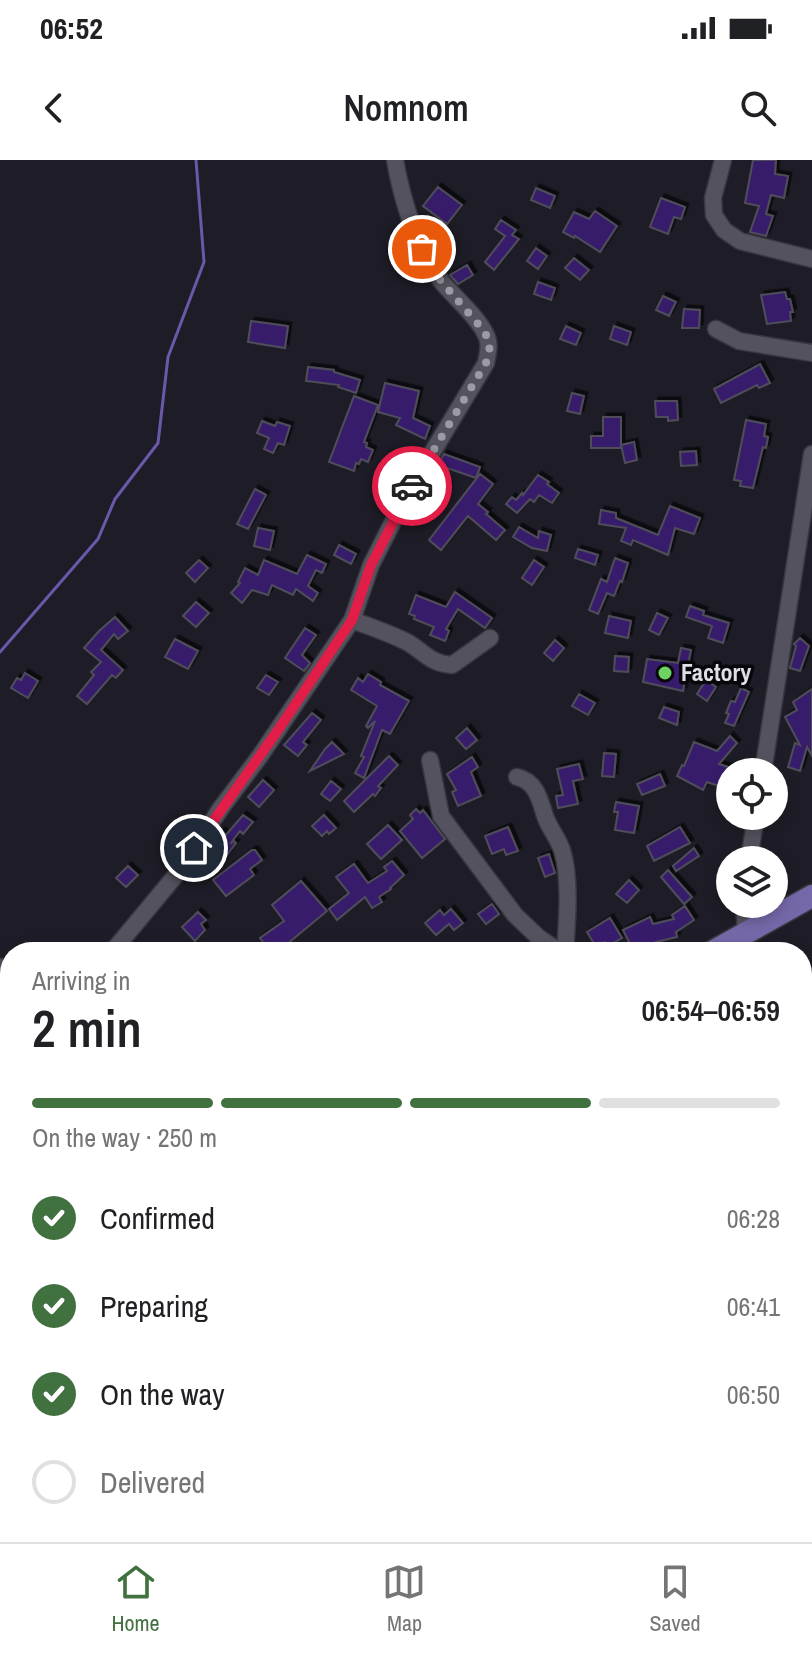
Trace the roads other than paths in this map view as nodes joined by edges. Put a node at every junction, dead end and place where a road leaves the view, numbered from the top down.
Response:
1 (395, 160) edge
2 (723, 160) edge
3 (812, 259) edge
4 (716, 329) dead end
5 (812, 353) edge
6 (812, 454) edge
7 (352, 620) junction
8 (490, 638) dead end
9 (765, 758) edge
10 (430, 760) dead end
11 (517, 777) dead end
12 (812, 896) edge
13 (745, 918) edge
14 (746, 933) junction
15 (120, 942) edge
16 (546, 942) edge
17 (563, 942) edge
18 (730, 942) edge

1 - 7 street
2 - 3 street
4 - 5 street
6 - 9 street
7 - 8 street
7 - 15 street
10 - 16 street
11 - 17 street
12 - 14 main road
13 - 14 street
14 - 18 main road

